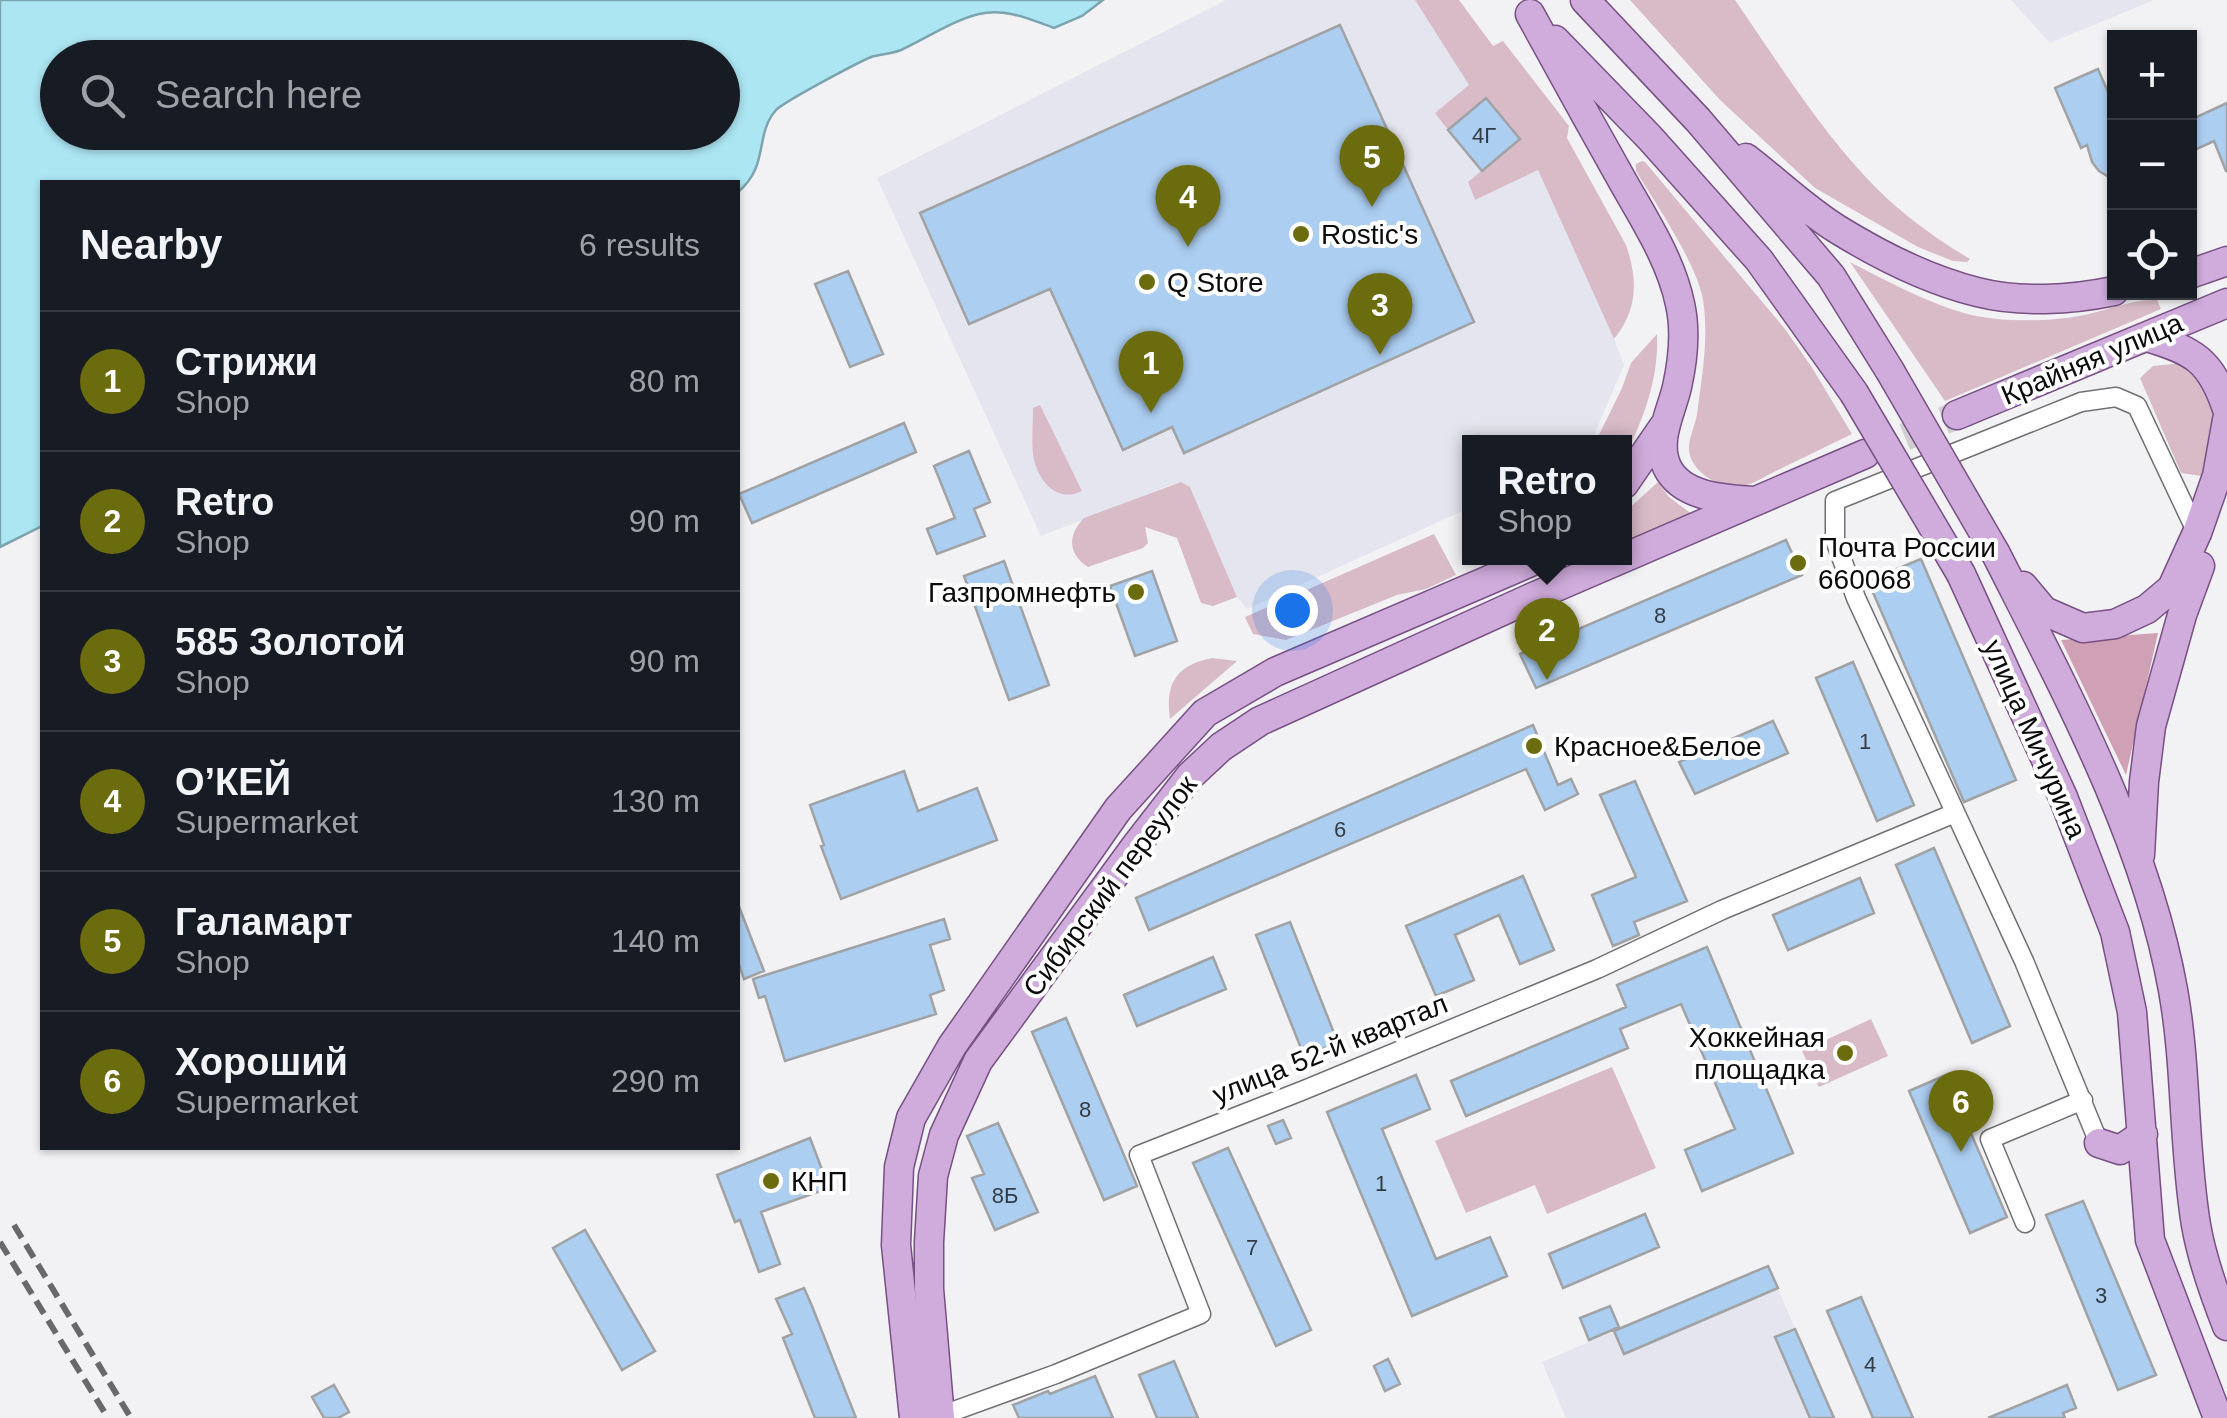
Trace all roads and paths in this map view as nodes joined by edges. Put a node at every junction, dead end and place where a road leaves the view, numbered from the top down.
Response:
1 (1585, 0) edge
2 (1524, 7) edge
3 (1698, 120) junction
4 (2227, 261) edge
5 (2197, 272) edge
6 (2107, 293) edge
7 (2227, 302) edge
8 (2147, 337) junction
9 (2227, 410) edge
10 (1957, 415) tunnel mouth
11 (2227, 420) edge
12 (1664, 426) junction
13 (1865, 454) tunnel mouth
14 (1632, 472) edge
15 (2227, 493) edge
16 (1755, 501) junction
17 (2197, 532) junction
18 (1996, 554) junction
19 (1632, 556) edge
20 (1524, 565) edge
21 (1610, 565) edge
22 (1163, 756) junction
23 (1190, 776) junction
24 (1955, 813) junction
25 (2140, 861) junction
26 (952, 1046) junction
27 (978, 1061) junction
28 (2083, 1100) junction
29 (2143, 1134) junction
30 (2099, 1143) joint
31 (2025, 1223) dead end
32 (929, 1242) junction
33 (896, 1245) junction
34 (2218, 1276) edge
35 (2227, 1326) edge
36 (2212, 1416) edge
37 (931, 1417) edge

1 - 3 main road, улица Мичурина
2 - 12 main road
2 - 29 main road, улица Мичурина, bridge
3 - 6 main road, Крайняя улица
3 - 18 main road, улица Мичурина, bridge
4 - 5 main road, Крайняя улица
7 - 8 main road, Крайняя улица
8 - 9 main road
8 - 10 main road, Крайняя улица
11 - 17 main road
12 - 14 main road
12 - 16 main road
13 - 16 main road, Сибирский переулок
15 - 25 main road
16 - 19 main road, Сибирский переулок
17 - 18 main road
17 - 24 street
18 - 25 main road, улица Мичурина
20 - 22 main road, Сибирский переулок
21 - 23 main road, Сибирский переулок
22 - 23 main road
22 - 26 main road, Сибирский переулок
23 - 27 main road, Сибирский переулок
24 - 28 street
24 - 37 street, улица 52-й квартал
25 - 34 main road, улица Мичурина
26 - 27 main road
26 - 33 main road, Сибирский переулок
27 - 32 main road, Сибирский переулок
28 - 30 street
28 - 31 street
29 - 30 main road
29 - 36 main road, улица Мичурина
32 - 33 main road
32 - 37 main road, Сибирский переулок
33 - 37 main road, Сибирский переулок
34 - 35 main road, улица Мичурина

